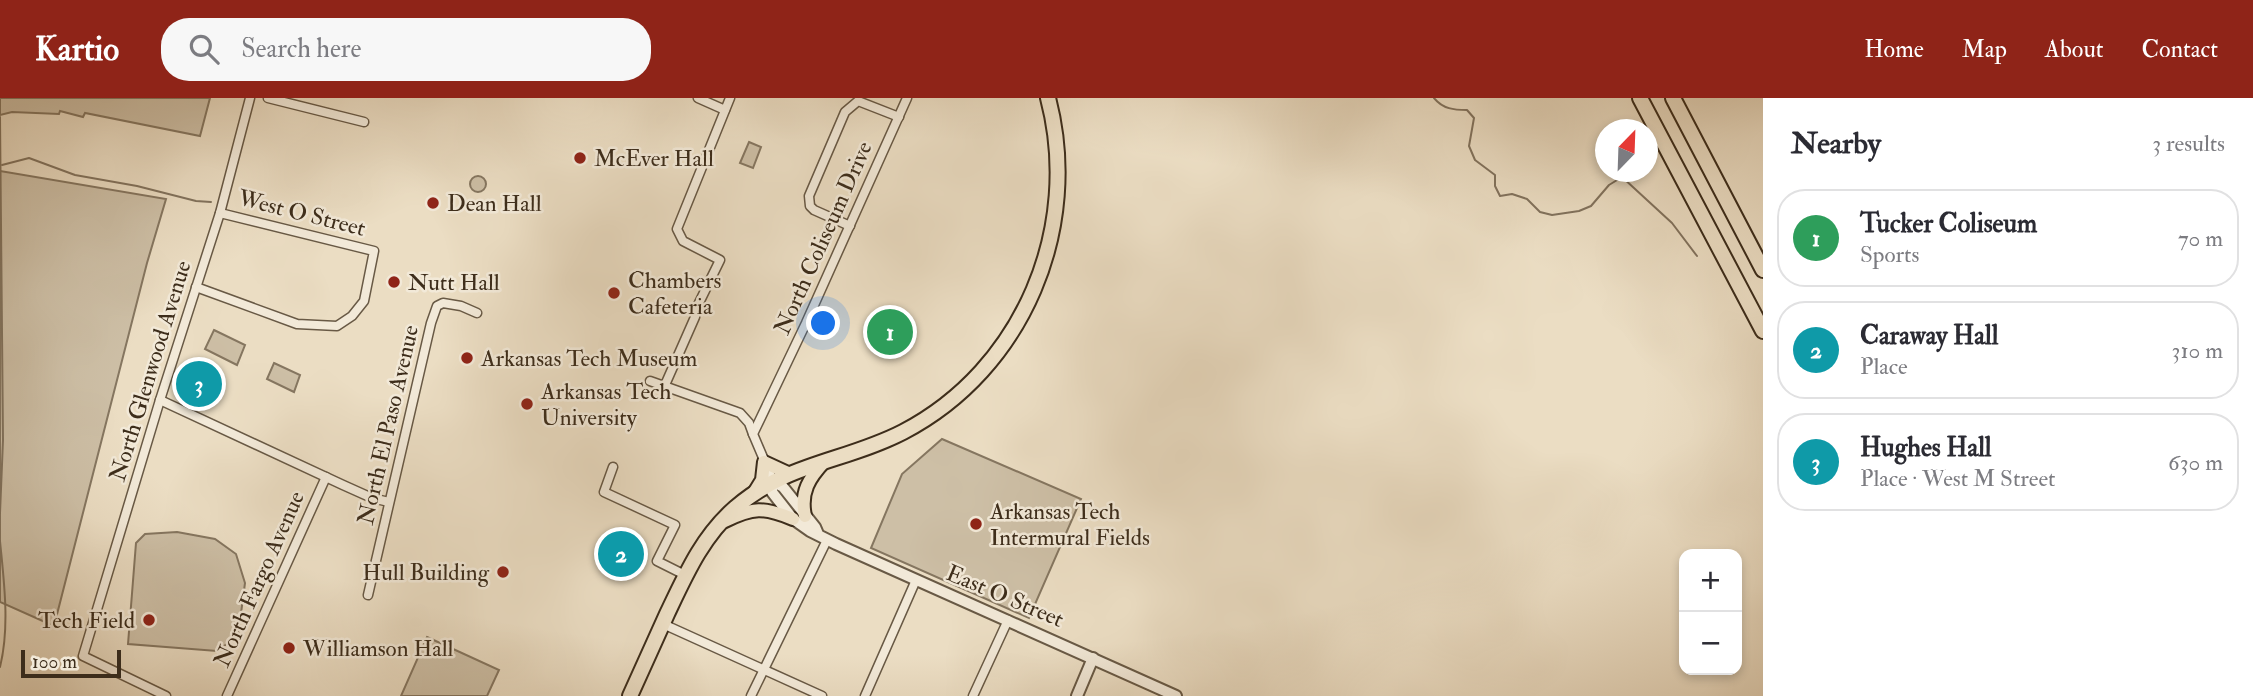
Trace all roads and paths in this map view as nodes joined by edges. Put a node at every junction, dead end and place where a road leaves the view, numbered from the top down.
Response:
1 (250, 98) edge
2 (268, 98) edge
3 (698, 98) edge
4 (730, 98) edge
5 (907, 98) edge
6 (1048, 98) edge
7 (1640, 98) edge
8 (1672, 98) edge
9 (725, 110) junction
10 (899, 117) junction
11 (364, 122) dead end
12 (220, 213) junction
13 (850, 226) junction
14 (1763, 270) edge
15 (195, 287) junction
16 (477, 313) dead end
17 (1763, 331) edge
18 (650, 381) dead end
19 (665, 385) junction
20 (160, 400) junction
21 (753, 434) junction
22 (827, 460) junction
23 (764, 462) junction
24 (613, 467) dead end
25 (790, 474) junction
26 (326, 477) junction
27 (773, 481) junction
28 (754, 494) junction
29 (390, 502) junction
30 (799, 517) junction
31 (718, 525) junction
32 (823, 537) junction
33 (685, 575) junction
34 (916, 580) junction
35 (368, 595) dead end
36 (1008, 620) junction
37 (663, 624) junction
38 (1093, 657) junction
39 (763, 669) junction
40 (166, 696) edge
41 (227, 696) edge
42 (630, 696) edge
43 (751, 696) edge
44 (822, 696) edge
45 (865, 696) edge
46 (974, 696) edge
47 (1077, 696) edge
48 (1176, 696) edge

1 - 12 street, North Glenwood Avenue
2 - 11 street
3 - 9 street
4 - 9 street
5 - 10 street, North Coliseum Drive
6 - 22 highway
7 - 17 highway
8 - 14 highway
9 - 19 street
10 - 13 street, North Coliseum Drive
10 - 13 street
12 - 15 street, North Glenwood Avenue
12 - 15 street, West O Street
13 - 21 street, North Coliseum Drive
15 - 20 street, North Glenwood Avenue
16 - 29 street, North El Paso Avenue
18 - 19 street
19 - 21 street
20 - 26 street
20 - 40 street, North Glenwood Avenue
21 - 23 street
22 - 25 highway
22 - 30 main road
23 - 25 main road
23 - 27 street
23 - 28 main road
24 - 33 street
25 - 27 highway
26 - 29 street
26 - 41 street, North Fargo Avenue
27 - 28 highway
27 - 30 street, East O Street
28 - 31 highway
29 - 35 street, North El Paso Avenue
30 - 31 main road
30 - 32 street, East O Street
31 - 33 highway
32 - 34 street, East O Street
32 - 39 street
33 - 37 highway
34 - 36 street, East O Street
34 - 45 street
36 - 38 street, East O Street
36 - 46 street
37 - 39 street
37 - 42 highway
38 - 47 street
38 - 48 street, East O Street
39 - 43 street
39 - 44 street

